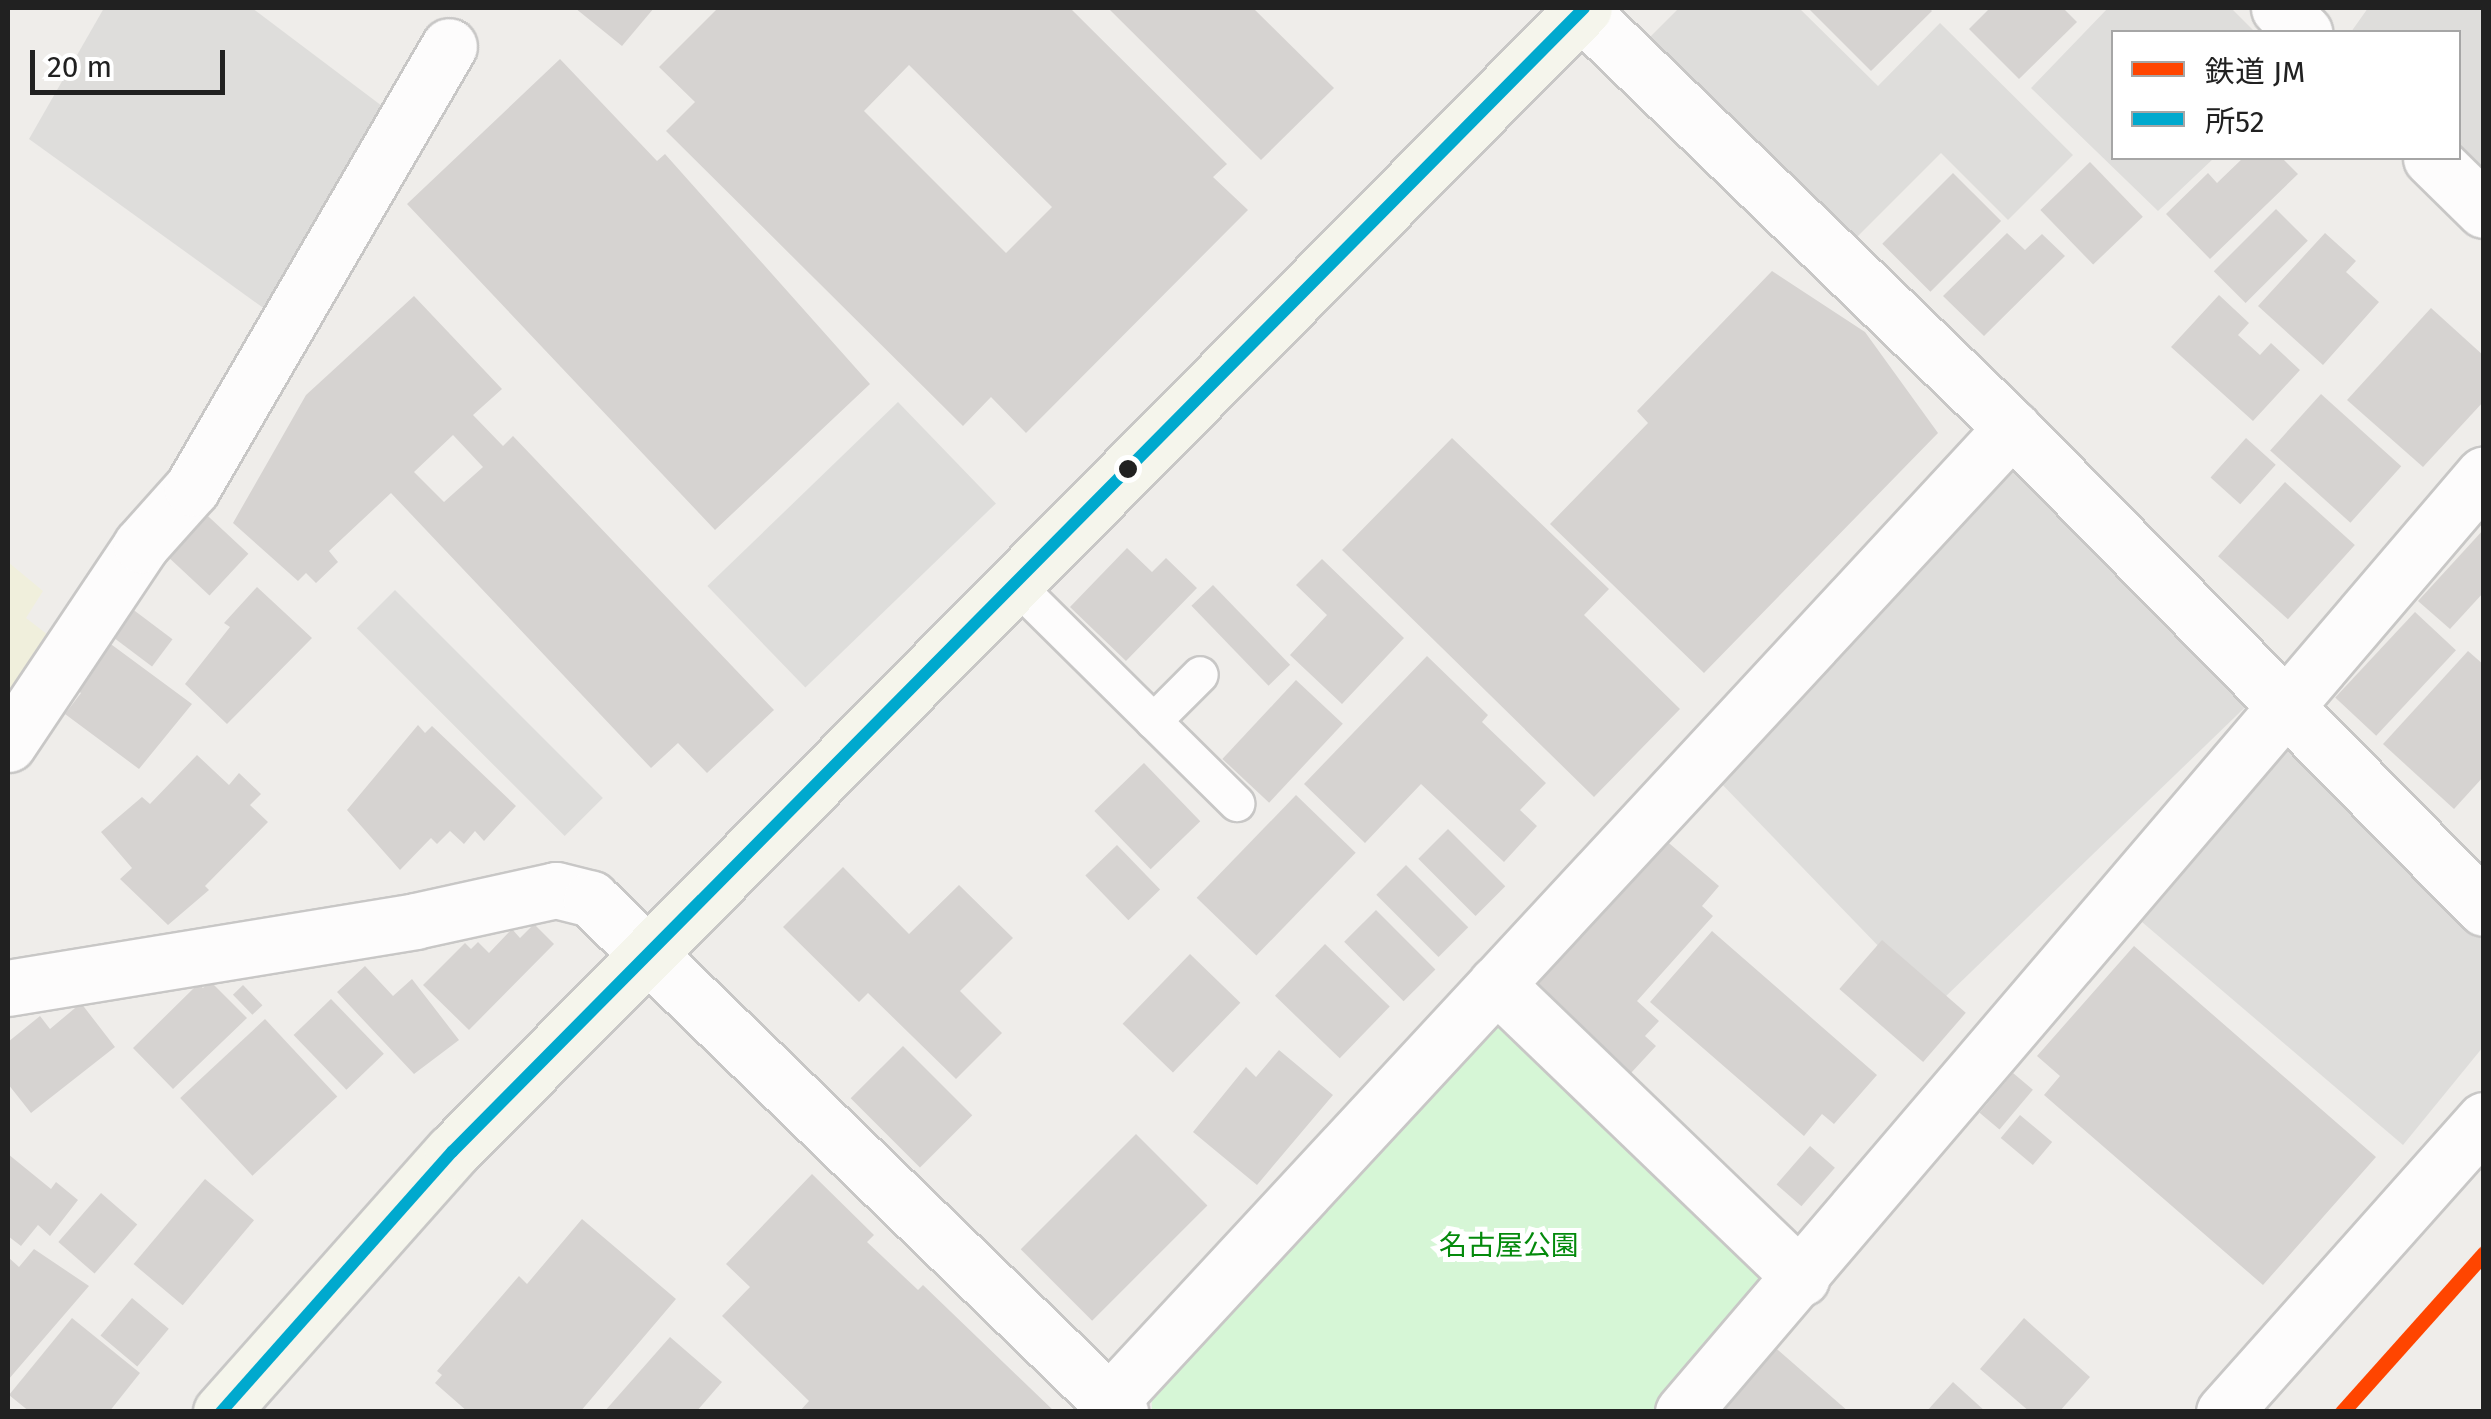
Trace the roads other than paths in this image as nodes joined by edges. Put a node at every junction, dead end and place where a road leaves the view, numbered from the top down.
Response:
1 (2279, 8) edge
2 (2324, 8) edge
3 (1583, 9) edge
4 (2301, 30) edge
5 (2305, 30) edge
6 (449, 46) dead end
7 (2432, 160) edge
8 (2484, 210) edge
9 (2012, 428) junction
10 (2484, 474) edge
11 (1014, 583) junction
12 (1200, 674) dead end
13 (2287, 706) junction
14 (1153, 721) junction
15 (8, 744) edge
16 (1236, 803) dead end
17 (2484, 908) edge
18 (650, 949) junction
19 (1496, 984) junction
20 (8, 988) edge
21 (2484, 1120) edge
22 (1801, 1278) junction
23 (1115, 1406) edge
24 (221, 1412) edge
25 (1683, 1412) edge
26 (2224, 1412) edge

1 - 4 street
2 - 5 street
3 - 9 street
3 - 11 main road
6 - 15 street
7 - 8 street
9 - 13 street
9 - 19 street
10 - 13 street
11 - 14 lane
11 - 18 main road
12 - 14 lane
13 - 17 street
13 - 22 street
14 - 16 lane
18 - 20 street
18 - 23 street
18 - 24 main road
19 - 22 street
19 - 23 street
21 - 26 street
22 - 25 street

